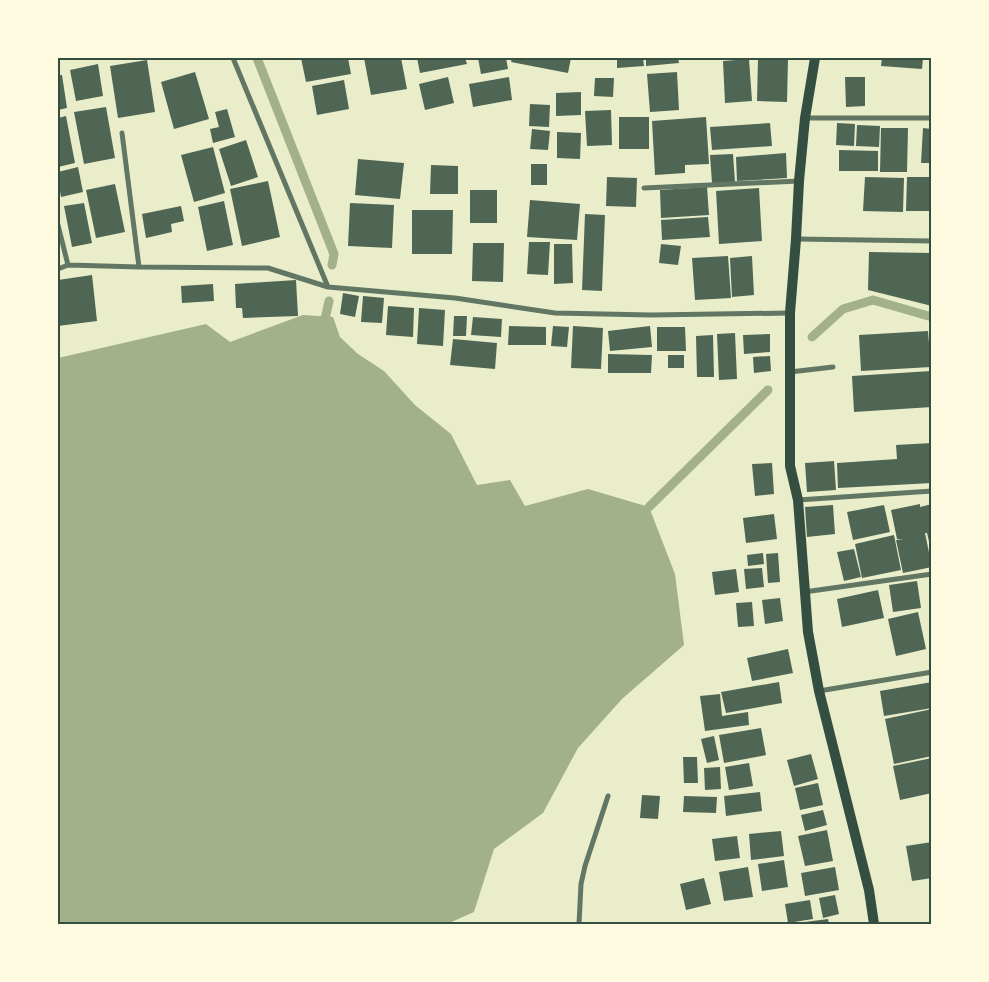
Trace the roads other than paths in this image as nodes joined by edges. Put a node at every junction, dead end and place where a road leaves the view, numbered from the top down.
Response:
1 (233, 58) edge
2 (815, 58) edge
3 (805, 118) junction
4 (932, 118) edge
5 (122, 134) dead end
6 (799, 181) junction
7 (644, 188) dead end
8 (58, 225) edge
9 (796, 238) junction
10 (932, 241) edge
11 (68, 265) junction
12 (139, 267) junction
13 (58, 269) edge
14 (328, 287) junction
15 (790, 313) junction
16 (833, 368) dead end
17 (790, 372) junction
18 (932, 490) edge
19 (798, 500) junction
20 (932, 574) edge
21 (804, 592) junction
22 (932, 672) edge
23 (819, 691) junction
24 (608, 796) dead end
25 (579, 924) edge
26 (874, 924) edge

1 - 14 street
2 - 3 main road
3 - 4 street
3 - 6 main road
5 - 12 street
6 - 7 street
6 - 9 main road
8 - 11 street
9 - 10 street
9 - 15 main road
11 - 12 street
11 - 13 street
12 - 14 street
14 - 15 street
15 - 17 main road
16 - 17 street
17 - 19 main road
18 - 19 street
19 - 21 main road
20 - 21 street
21 - 23 main road
22 - 23 street
23 - 26 main road
24 - 25 street

